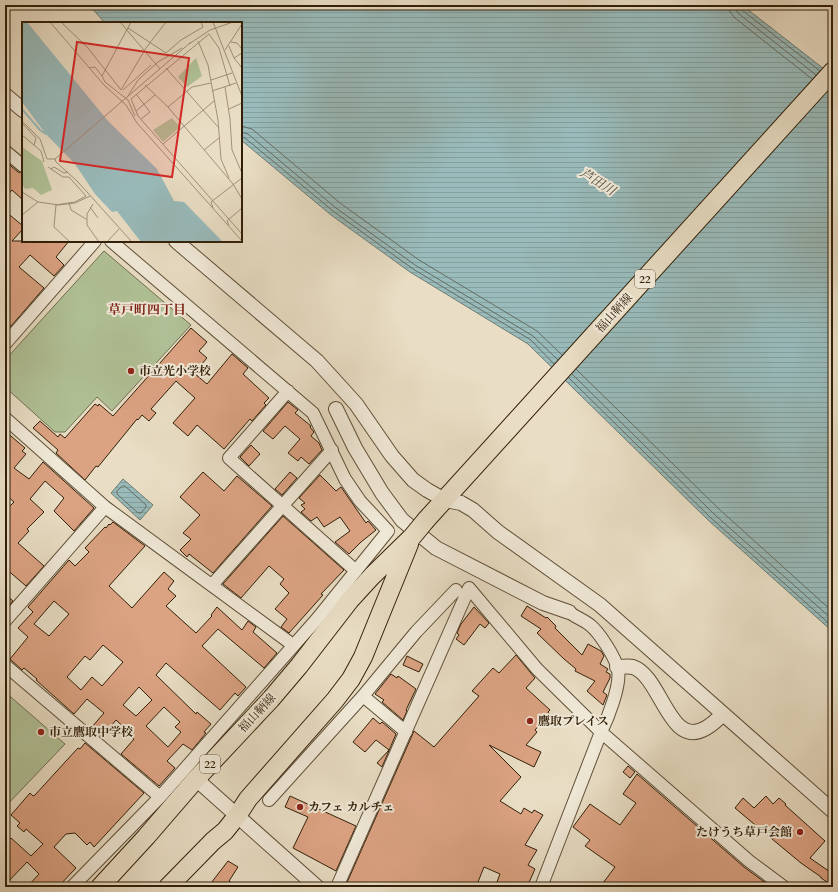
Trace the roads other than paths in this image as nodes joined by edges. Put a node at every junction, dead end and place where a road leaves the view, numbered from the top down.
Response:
1 (833, 71) edge
2 (5, 95) edge
3 (22, 109) edge
4 (5, 151) edge
5 (22, 165) edge
6 (94, 242) edge
7 (112, 242) edge
8 (177, 242) edge
9 (5, 344) edge
10 (288, 392) junction
11 (336, 409) dead end
12 (5, 418) edge
13 (332, 450) junction
14 (451, 493) junction
15 (282, 505) junction
16 (105, 507) junction
17 (412, 538) junction
18 (356, 571) junction
19 (212, 585) junction
20 (456, 590) dead end
21 (569, 612) joint
22 (5, 621) edge
23 (293, 645) junction
24 (5, 666) edge
25 (617, 667) junction
26 (363, 696) junction
27 (723, 714) junction
28 (605, 725) junction
29 (308, 729) junction
30 (406, 732) junction
31 (321, 742) junction
32 (196, 779) junction
33 (160, 797) junction
34 (270, 800) dead end
35 (833, 811) edge
36 (237, 816) junction
37 (84, 875) junction
38 (72, 887) edge
39 (100, 887) edge
40 (168, 887) edge
41 (317, 887) edge
42 (337, 887) edge
43 (541, 887) edge
44 (784, 887) edge

1 - 14 main road, 福山鞆線 / 22
2 - 3 street
4 - 5 street
6 - 9 street
7 - 10 street
8 - 14 street
10 - 13 street
10 - 15 street
11 - 21 street
12 - 16 street
13 - 15 street
13 - 18 street
14 - 17 main road, 福山鞆線 / 22, bridge
14 - 27 street
15 - 18 street
15 - 19 street
16 - 19 street
16 - 22 street
17 - 29 main road, 福山鞆線 / 22
17 - 32 main road, 福山鞆線 / 22
18 - 23 street
19 - 23 street
20 - 26 street
21 - 25 street
23 - 33 street
24 - 33 street
25 - 27 street
25 - 28 street
26 - 30 street
26 - 31 street
27 - 35 street
28 - 30 street
28 - 43 street
28 - 44 street
29 - 31 street
29 - 36 main road, 福山鞆線 / 22
30 - 42 street
31 - 34 street
32 - 36 street
32 - 39 main road, 福山鞆線 / 22
33 - 37 street
36 - 40 main road, 福山鞆線 / 22
36 - 41 street
37 - 38 street
37 - 39 street

